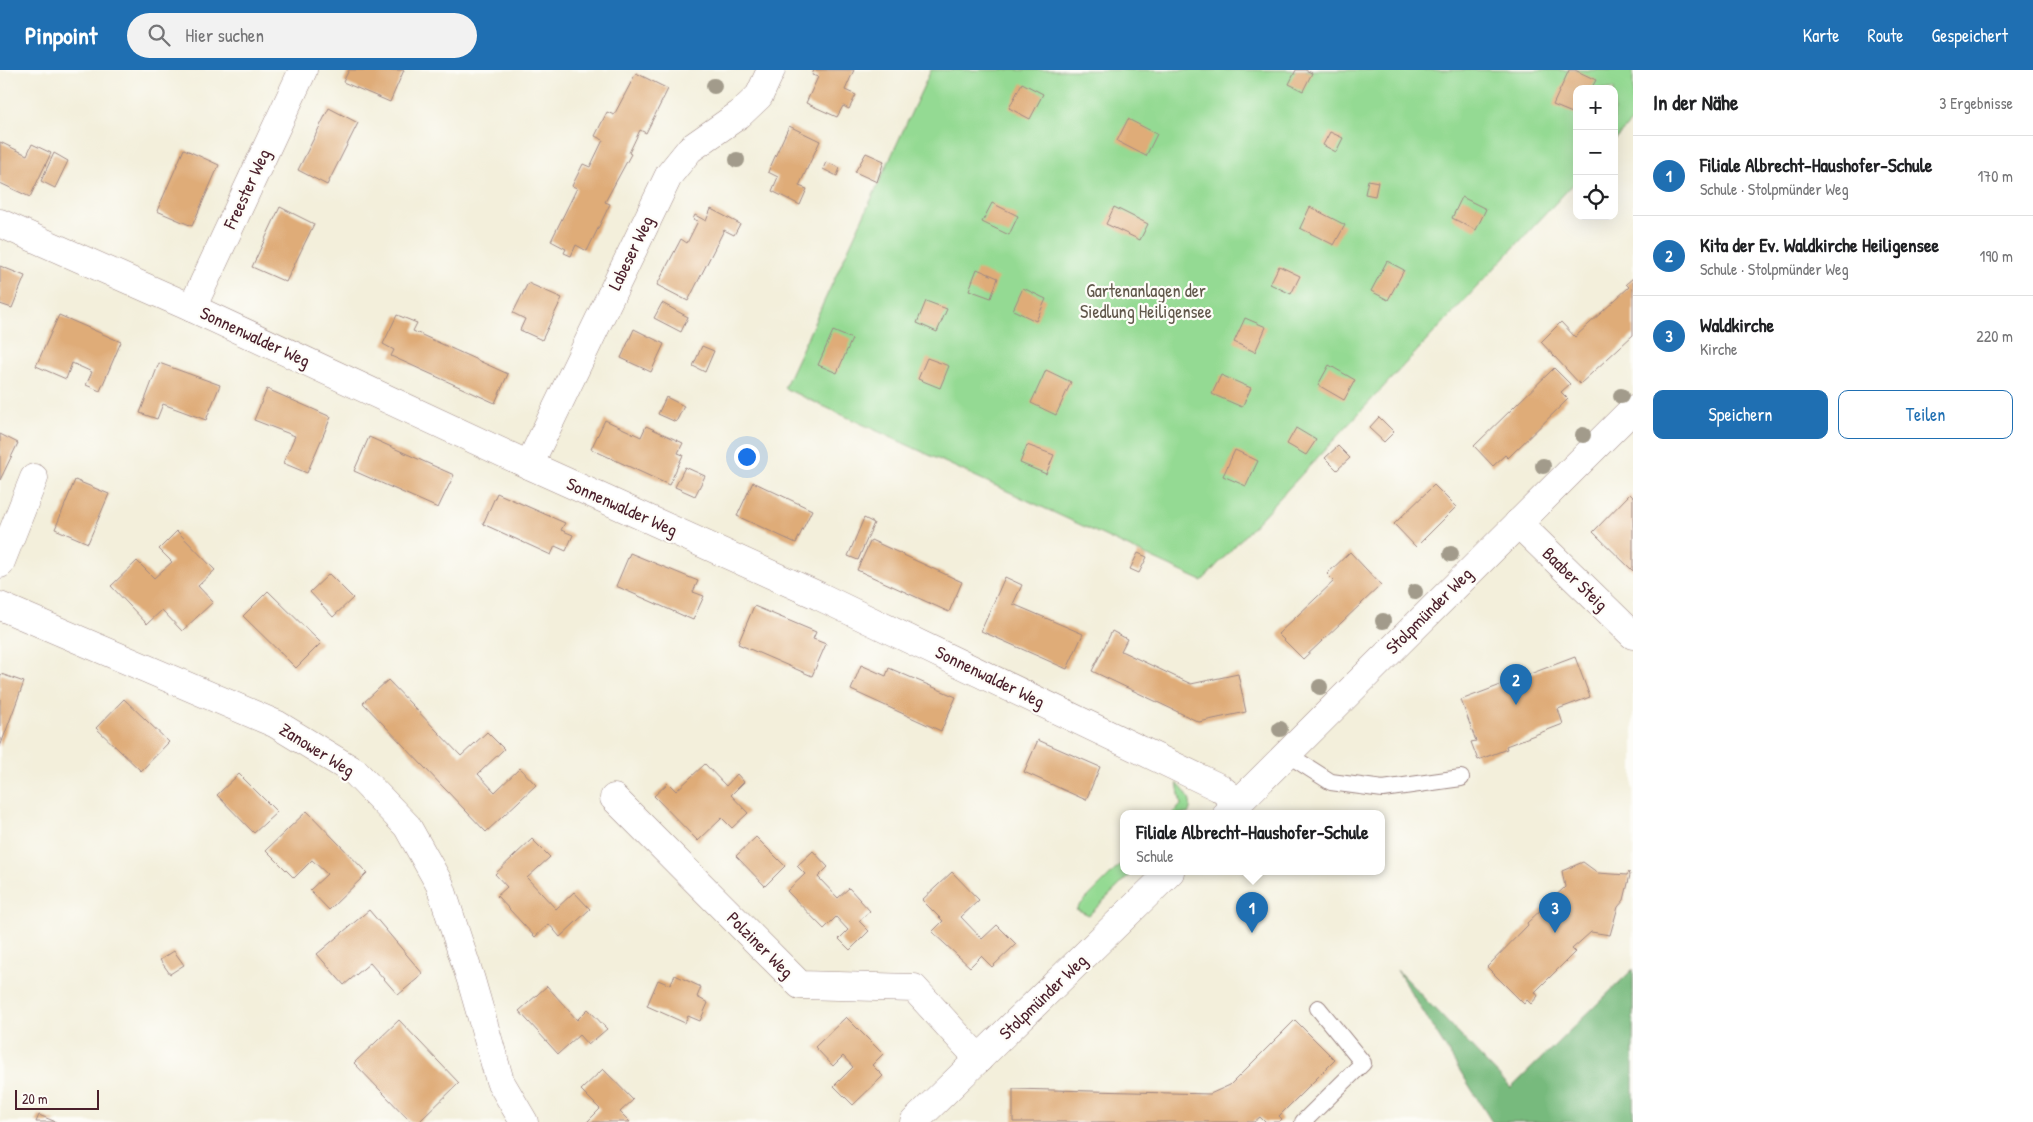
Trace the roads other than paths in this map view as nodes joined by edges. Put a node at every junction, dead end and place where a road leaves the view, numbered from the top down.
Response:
1 (303, 70) edge
2 (771, 70) edge
3 (0, 223) edge
4 (192, 308) junction
5 (1633, 409) edge
6 (528, 465) junction
7 (34, 478) dead end
8 (1518, 523) junction
9 (0, 564) edge
10 (0, 606) edge
11 (1633, 634) edge
12 (1287, 754) junction
13 (1461, 778) dead end
14 (614, 798) dead end
15 (1233, 809) edge
16 (1167, 875) edge
17 (1318, 1008) dead end
18 (979, 1059) junction
19 (524, 1122) edge
20 (914, 1122) edge
21 (1303, 1122) edge

1 - 4 street, Freester Weg
2 - 6 street, Labeser Weg
3 - 4 street, Sonnenwalder Weg
4 - 6 street, Sonnenwalder Weg
5 - 8 street, Stolpmünder Weg
6 - 15 street, Sonnenwalder Weg
7 - 9 street
8 - 11 street, Baaber Steig
8 - 12 street, Stolpmünder Weg
10 - 19 street, Zanower Weg
12 - 13 lane
12 - 15 street, Stolpmünder Weg
14 - 18 street, Polziner Weg
16 - 18 street, Stolpmünder Weg
17 - 21 lane
18 - 20 street, Stolpmünder Weg

